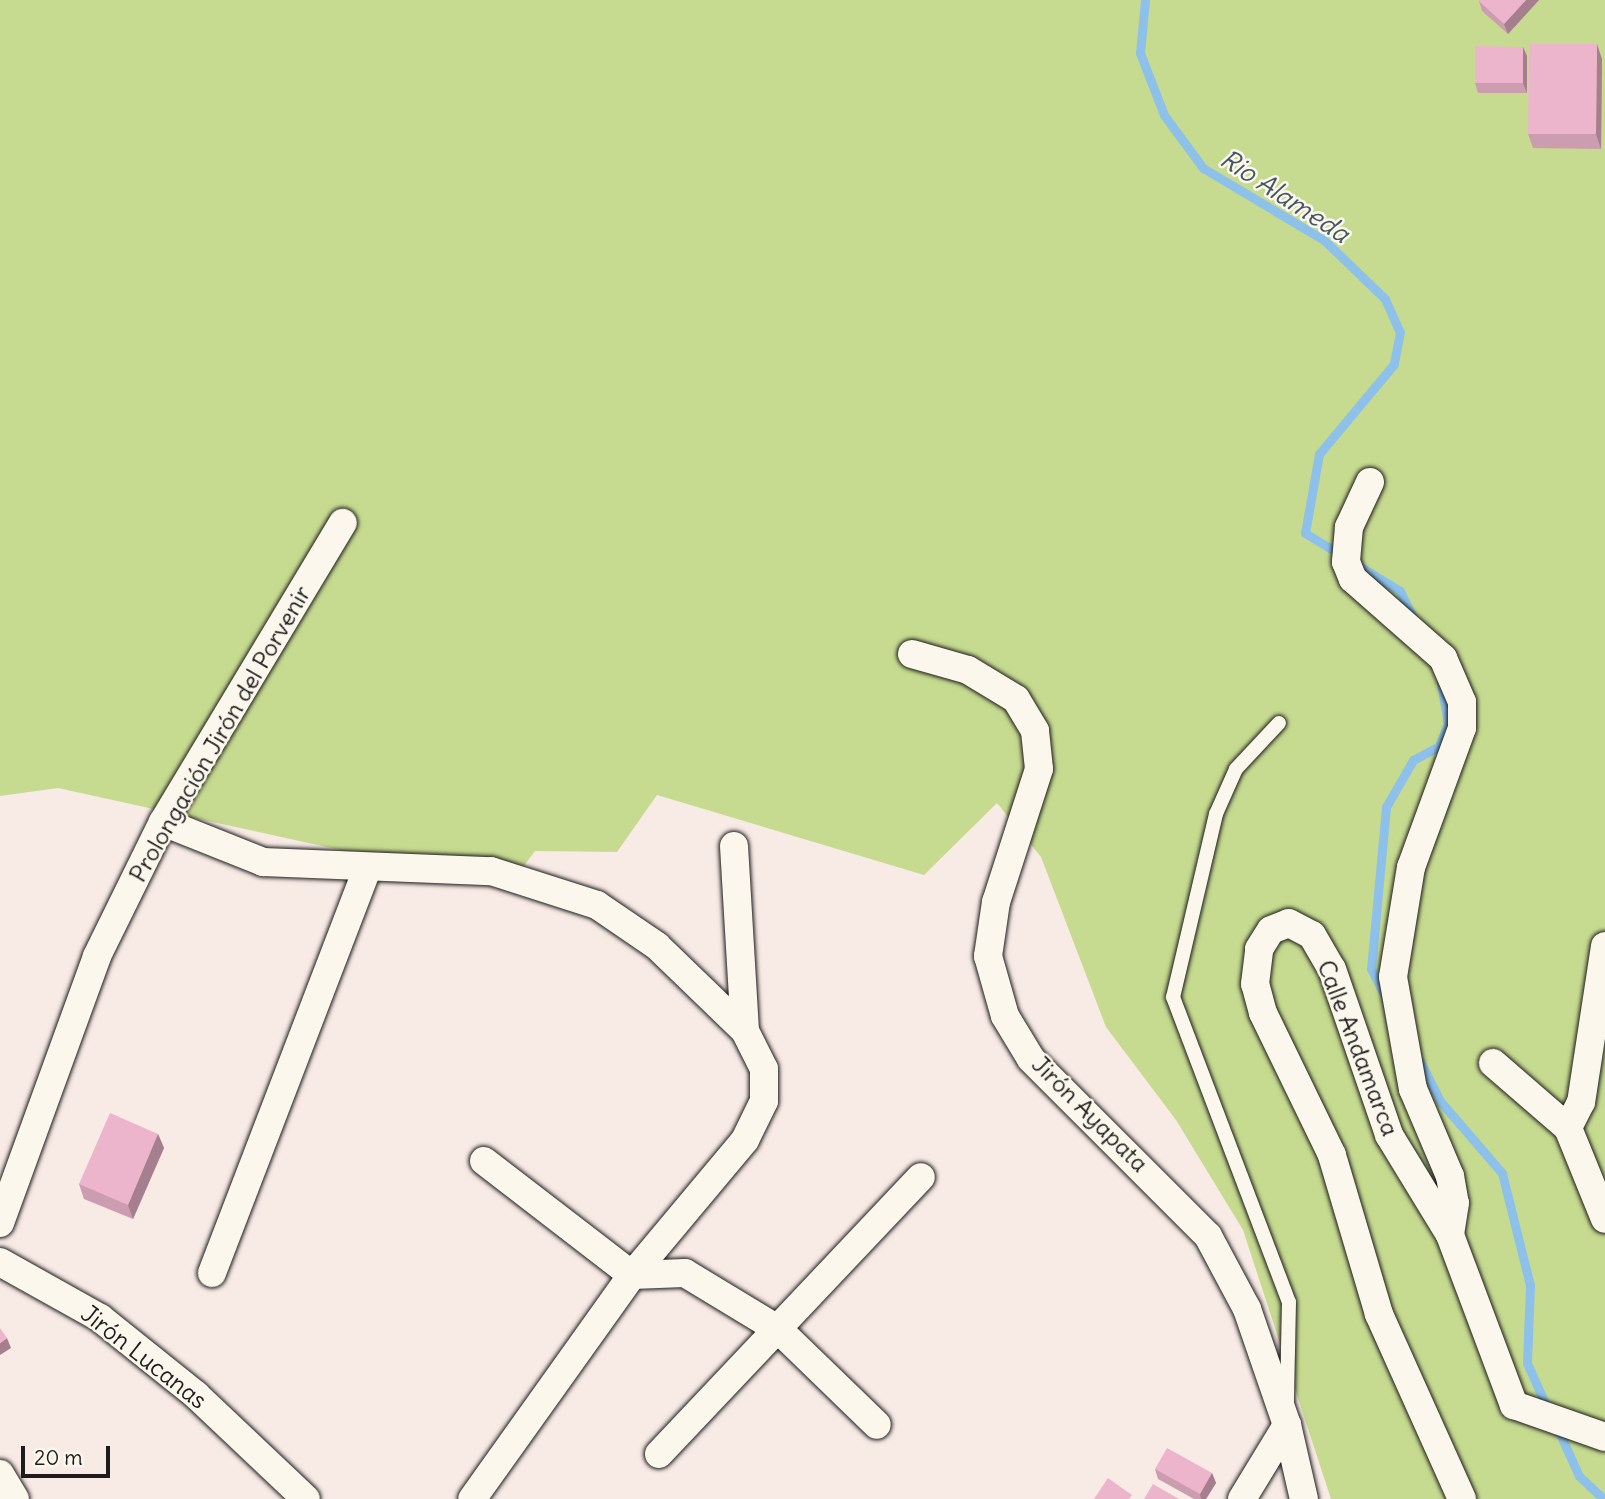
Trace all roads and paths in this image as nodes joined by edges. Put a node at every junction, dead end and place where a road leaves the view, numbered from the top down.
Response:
1 (1370, 482) dead end
2 (343, 523) dead end
3 (912, 654) dead end
4 (1279, 723) dead end
5 (163, 822) junction
6 (734, 846) dead end
7 (367, 869) junction
8 (1605, 946) edge
9 (745, 1031) junction
10 (1493, 1063) dead end
11 (1567, 1128) junction
12 (484, 1161) dead end
13 (921, 1177) dead end
14 (1605, 1219) edge
15 (0, 1223) edge
16 (1450, 1235) junction
17 (0, 1262) edge
18 (212, 1273) dead end
19 (632, 1275) junction
20 (779, 1330) junction
21 (877, 1425) dead end
22 (1287, 1425) junction
23 (1605, 1437) edge
24 (659, 1454) dead end
25 (0, 1475) edge
26 (15, 1499) edge
27 (306, 1499) edge
28 (472, 1499) edge
29 (1242, 1499) edge
30 (1304, 1499) edge
31 (1462, 1499) edge

1 - 16 street
2 - 5 street, Prolongación Jirón del Porvenir
3 - 22 street, Jirón Ayapata
4 - 22 lane
5 - 7 street
5 - 15 street, Prolongación Jirón del Porvenir
6 - 9 street
7 - 9 street
7 - 18 street
8 - 11 street
9 - 19 street
10 - 11 street
11 - 14 street
12 - 19 street
13 - 20 street
16 - 23 street, Calle Andamarca
16 - 31 street, Calle Andamarca
17 - 27 street, Jirón Lucanas
19 - 20 street
19 - 28 street
20 - 21 street
20 - 24 street
22 - 29 street
22 - 30 street, Jirón Ayapata
25 - 26 street

